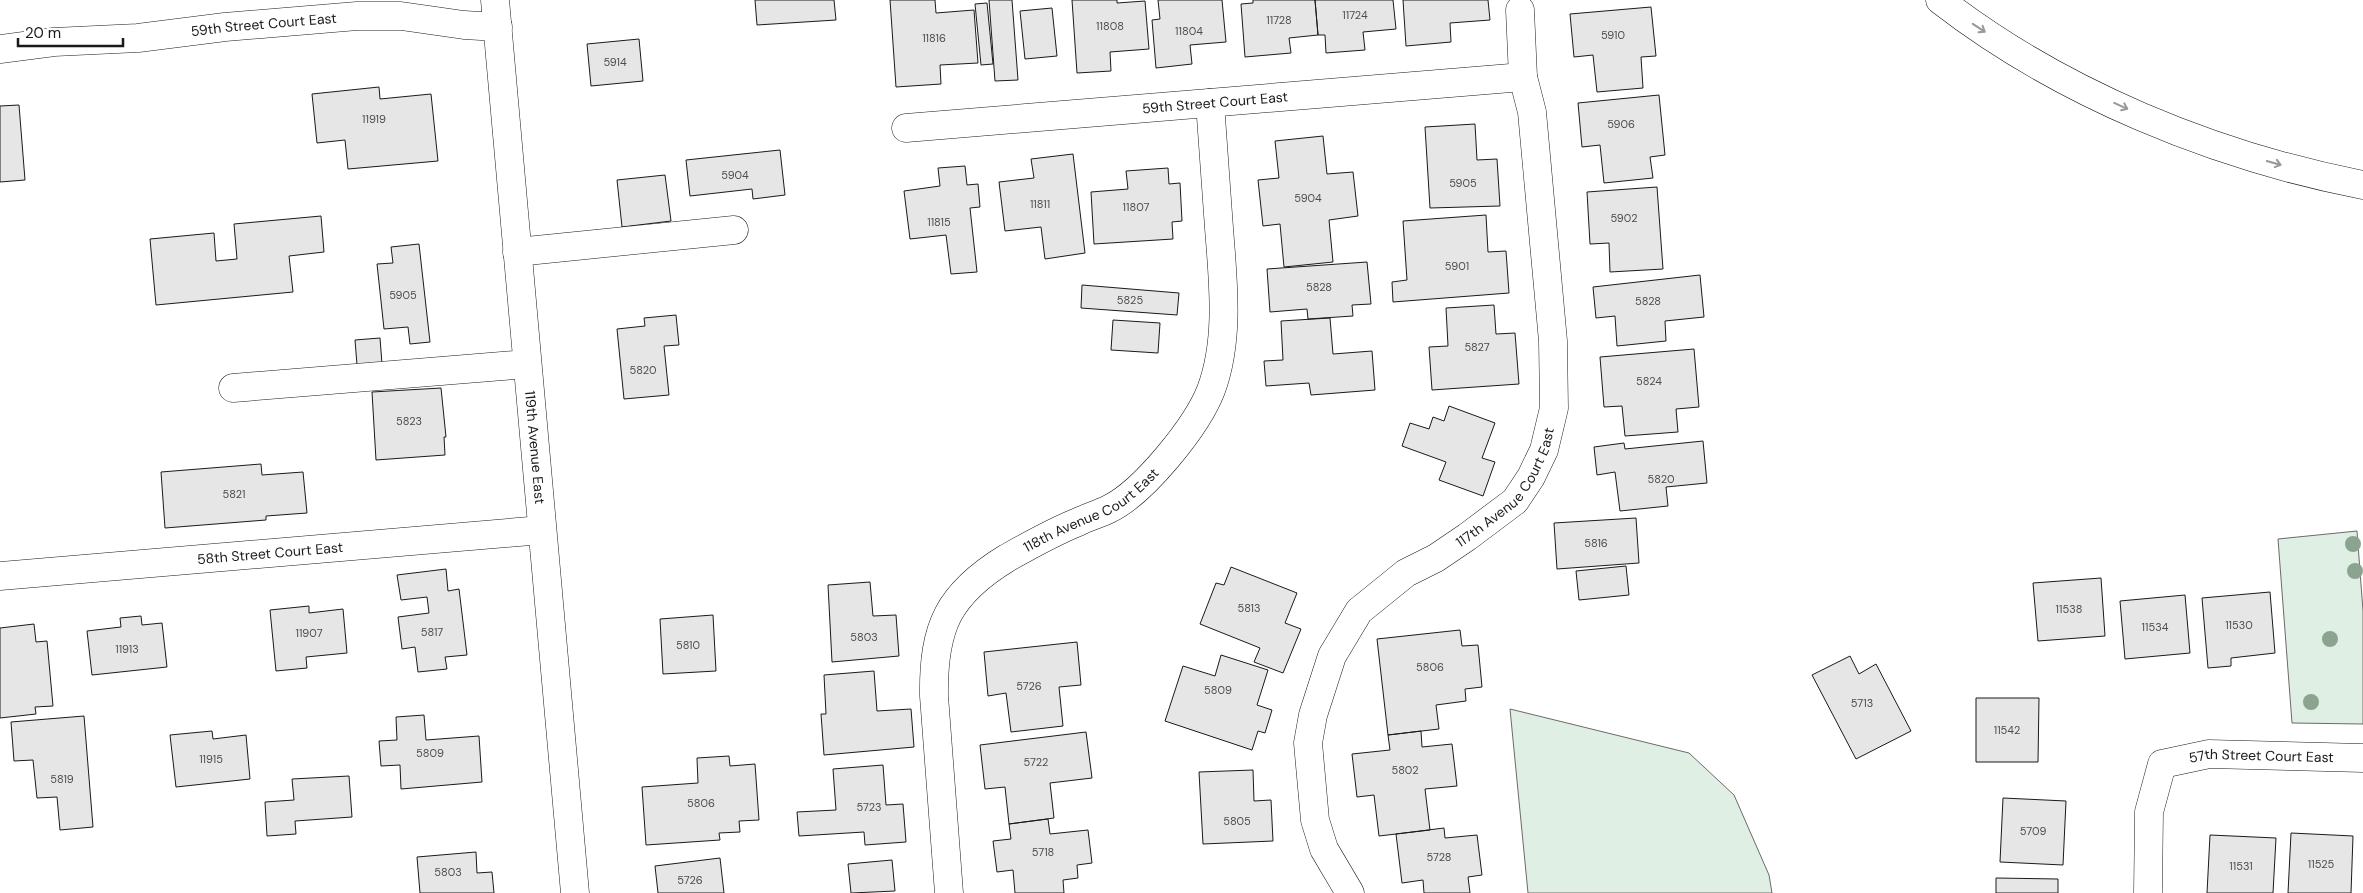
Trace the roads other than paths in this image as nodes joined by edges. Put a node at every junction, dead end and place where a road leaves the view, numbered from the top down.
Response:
1 (495, 0) edge
2 (1940, 0) edge
3 (1520, 10) dead end
4 (498, 27) junction
5 (0, 49) edge
6 (1523, 77) junction
7 (1210, 103) junction
8 (906, 128) dead end
9 (2363, 186) edge
10 (734, 230) dead end
11 (517, 252) junction
12 (527, 364) junction
13 (233, 388) dead end
14 (542, 530) junction
15 (0, 576) edge
16 (2363, 758) edge
17 (575, 893) edge
18 (949, 893) edge
19 (1350, 893) edge
20 (2148, 893) edge

1 - 4 main road, 119th Avenue East
2 -> 9 main road
3 - 6 main road, 117th Avenue Court East
4 - 5 main road, 59th Street Court East
4 - 11 main road, 119th Avenue East
6 - 7 main road, 59th Street Court East
6 - 19 main road, 117th Avenue Court East
7 - 8 main road, 59th Street Court East
7 - 18 main road, 118th Avenue Court East
10 - 11 main road
11 - 12 main road, 119th Avenue East
12 - 13 main road
12 - 14 main road, 119th Avenue East
14 - 15 main road, 58th Street Court East
14 - 17 main road, 119th Avenue East
16 - 20 main road, 57th Street Court East

